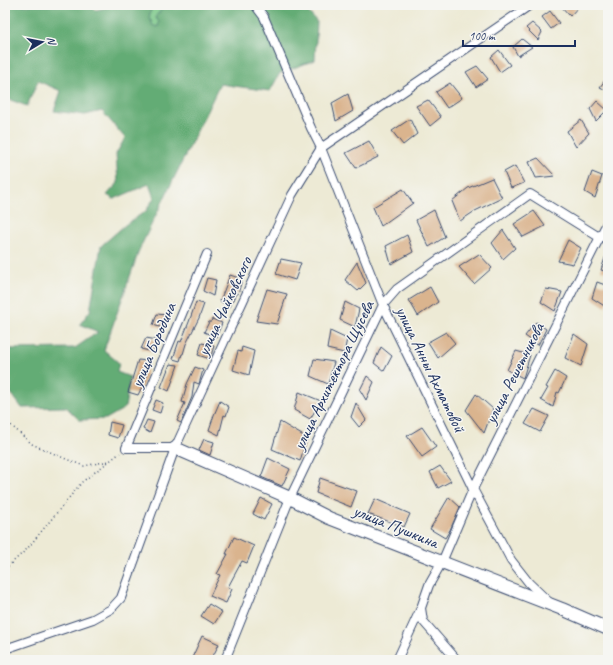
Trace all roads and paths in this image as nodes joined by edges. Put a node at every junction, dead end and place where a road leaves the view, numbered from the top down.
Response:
1 (255, 5) edge
2 (530, 5) edge
3 (321, 148) junction
4 (608, 220) edge
5 (599, 237) junction
6 (207, 254) dead end
7 (382, 305) junction
8 (5, 420) edge
9 (126, 448) junction
10 (175, 448) junction
11 (109, 461) junction
12 (473, 488) junction
13 (290, 498) junction
14 (442, 562) junction
15 (5, 569) edge
16 (552, 605) junction
17 (421, 608) junction
18 (608, 629) edge
19 (5, 649) edge
20 (225, 660) edge
21 (397, 660) edge
22 (457, 660) edge

1 - 3 street, улица Анны Ахматовой
2 - 3 street, улица Чайковского
3 - 7 street, улица Анны Ахматовой
3 - 10 street, улица Чайковского
4 - 5 street, улица Решетникова
5 - 7 street, улица Архитектора Щусева
5 - 12 street, улица Решетникова
6 - 9 street, улица Бородина
7 - 12 street, улица Анны Ахматовой
7 - 13 street, улица Архитектора Щусева
8 - 11 path
9 - 10 street
9 - 11 path
10 - 13 street, улица Пушкина
10 - 19 street, улица Чайковского
11 - 15 path
12 - 14 street, улица Решетникова
12 - 16 street, улица Анны Ахматовой
13 - 14 street, улица Пушкина
13 - 20 street, улица Архитектора Щусева
14 - 16 street, улица Пушкина
14 - 17 street, улица Решетникова
16 - 18 street, улица Пушкина
17 - 21 street
17 - 22 street

